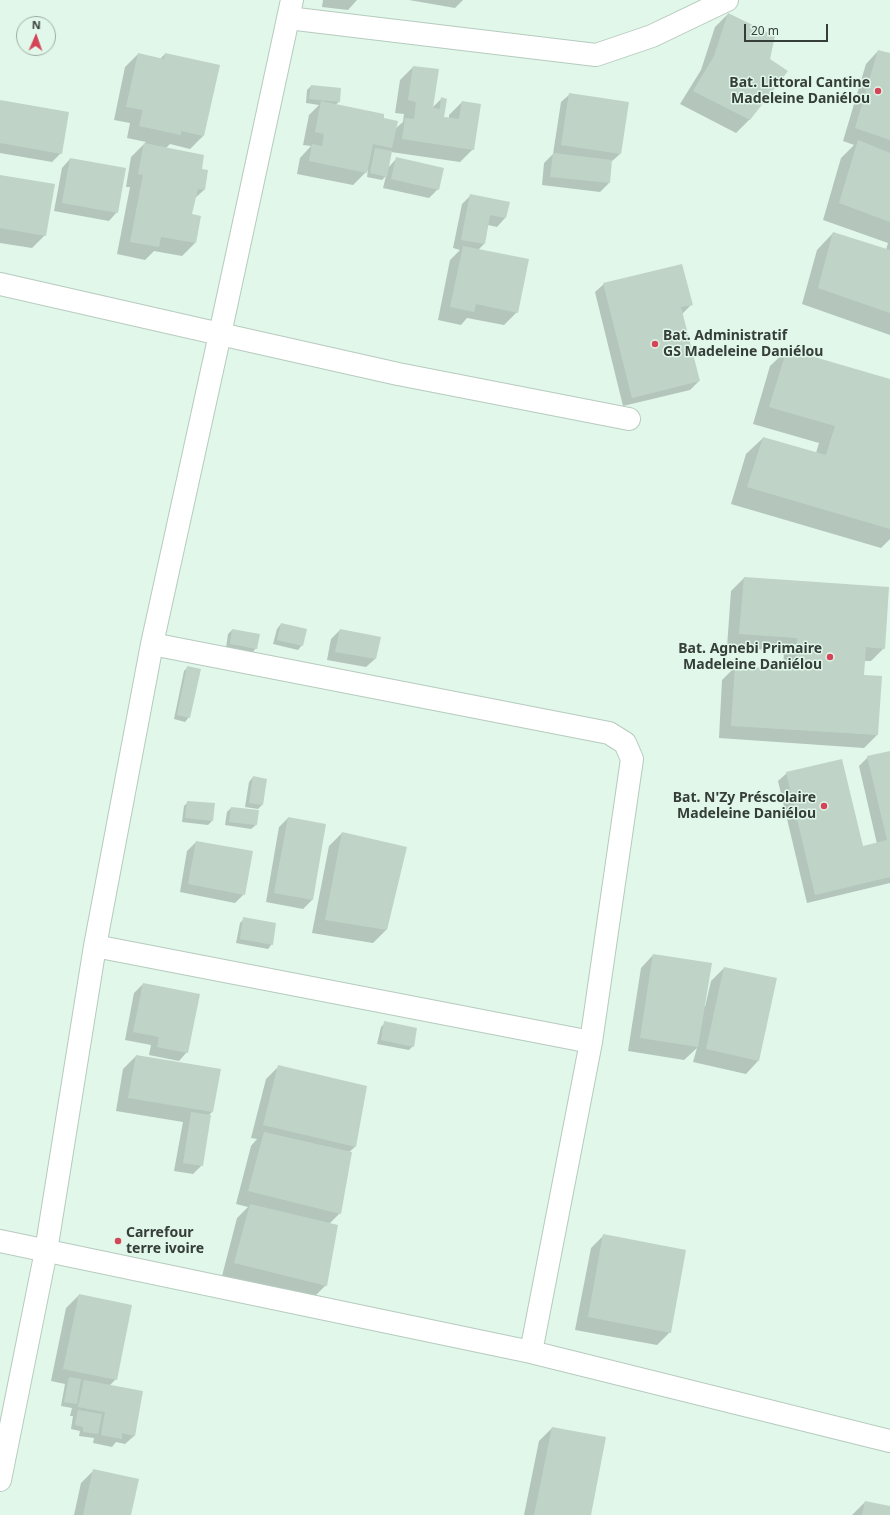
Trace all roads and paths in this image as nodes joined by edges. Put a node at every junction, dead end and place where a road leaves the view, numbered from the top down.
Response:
1 (727, 0) edge
2 (290, 9) edge
3 (0, 284) edge
4 (220, 334) junction
5 (629, 419) dead end
6 (152, 644) junction
7 (95, 946) junction
8 (591, 1042) junction
9 (0, 1241) edge
10 (46, 1251) junction
11 (530, 1352) junction
12 (890, 1441) edge
13 (0, 1480) edge

1 - 2 street
2 - 4 street
3 - 4 street
4 - 5 street
4 - 6 street
6 - 7 street
6 - 8 street
7 - 8 street
7 - 10 street
8 - 11 street
9 - 10 street
10 - 11 street
10 - 13 street
11 - 12 street

